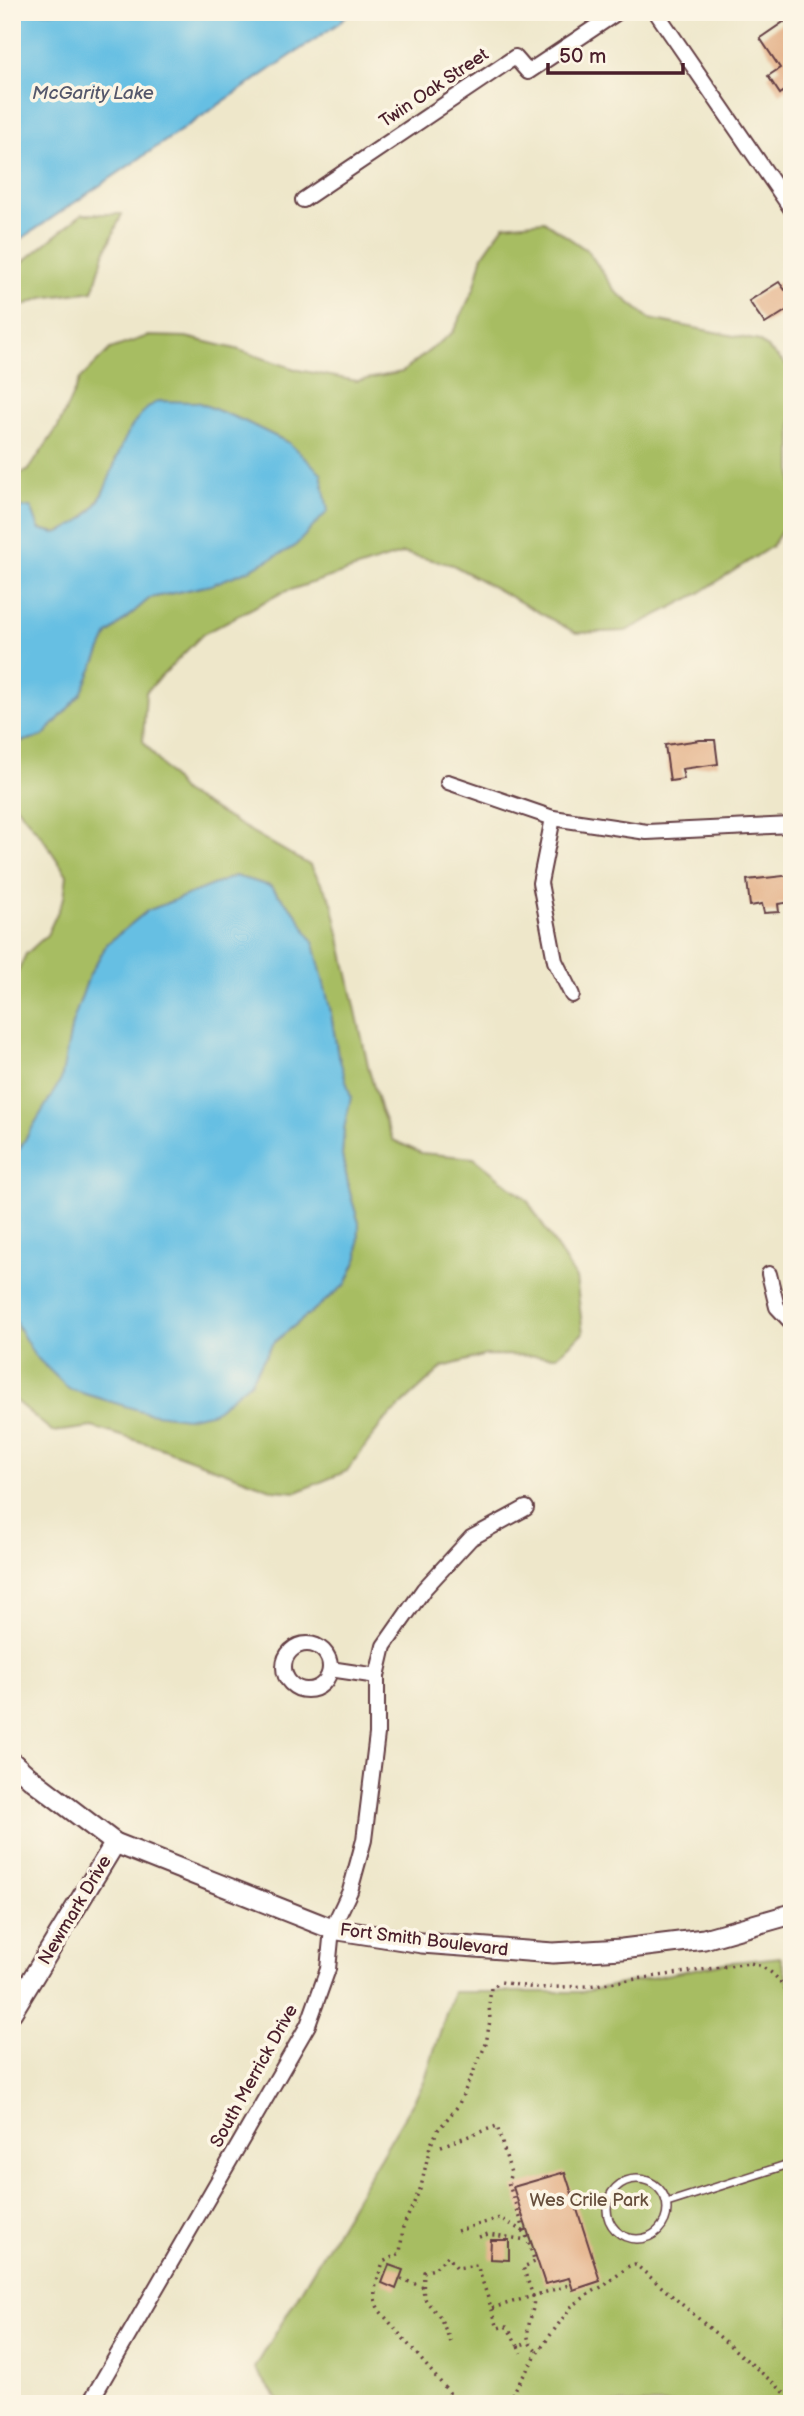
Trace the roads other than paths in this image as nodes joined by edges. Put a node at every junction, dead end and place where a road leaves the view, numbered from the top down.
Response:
1 (618, 12) edge
2 (656, 12) edge
3 (303, 200) dead end
4 (792, 210) edge
5 (448, 782) dead end
6 (553, 818) junction
7 (792, 825) edge
8 (572, 995) dead end
9 (769, 1274) dead end
10 (792, 1323) edge
11 (526, 1508) dead end
12 (330, 1669) dead end
13 (377, 1676) junction
14 (12, 1762) edge
15 (115, 1843) junction
16 (792, 1914) edge
17 (332, 1929) junction
18 (12, 2012) edge
19 (792, 2163) edge
20 (667, 2203) junction
21 (89, 2404) edge

1 - 3 street, Twin Oak Street
2 - 4 street
5 - 6 street
6 - 7 street
6 - 8 street
9 - 10 street
11 - 13 street, South Merrick Drive
12 - 13 street
13 - 17 street, South Merrick Drive
14 - 15 street, Fort Smith Boulevard
15 - 17 street, Fort Smith Boulevard
15 - 18 street, Newmark Drive
16 - 17 street, Fort Smith Boulevard
17 - 21 street, South Merrick Drive
19 - 20 lane
20 - 20 lane

